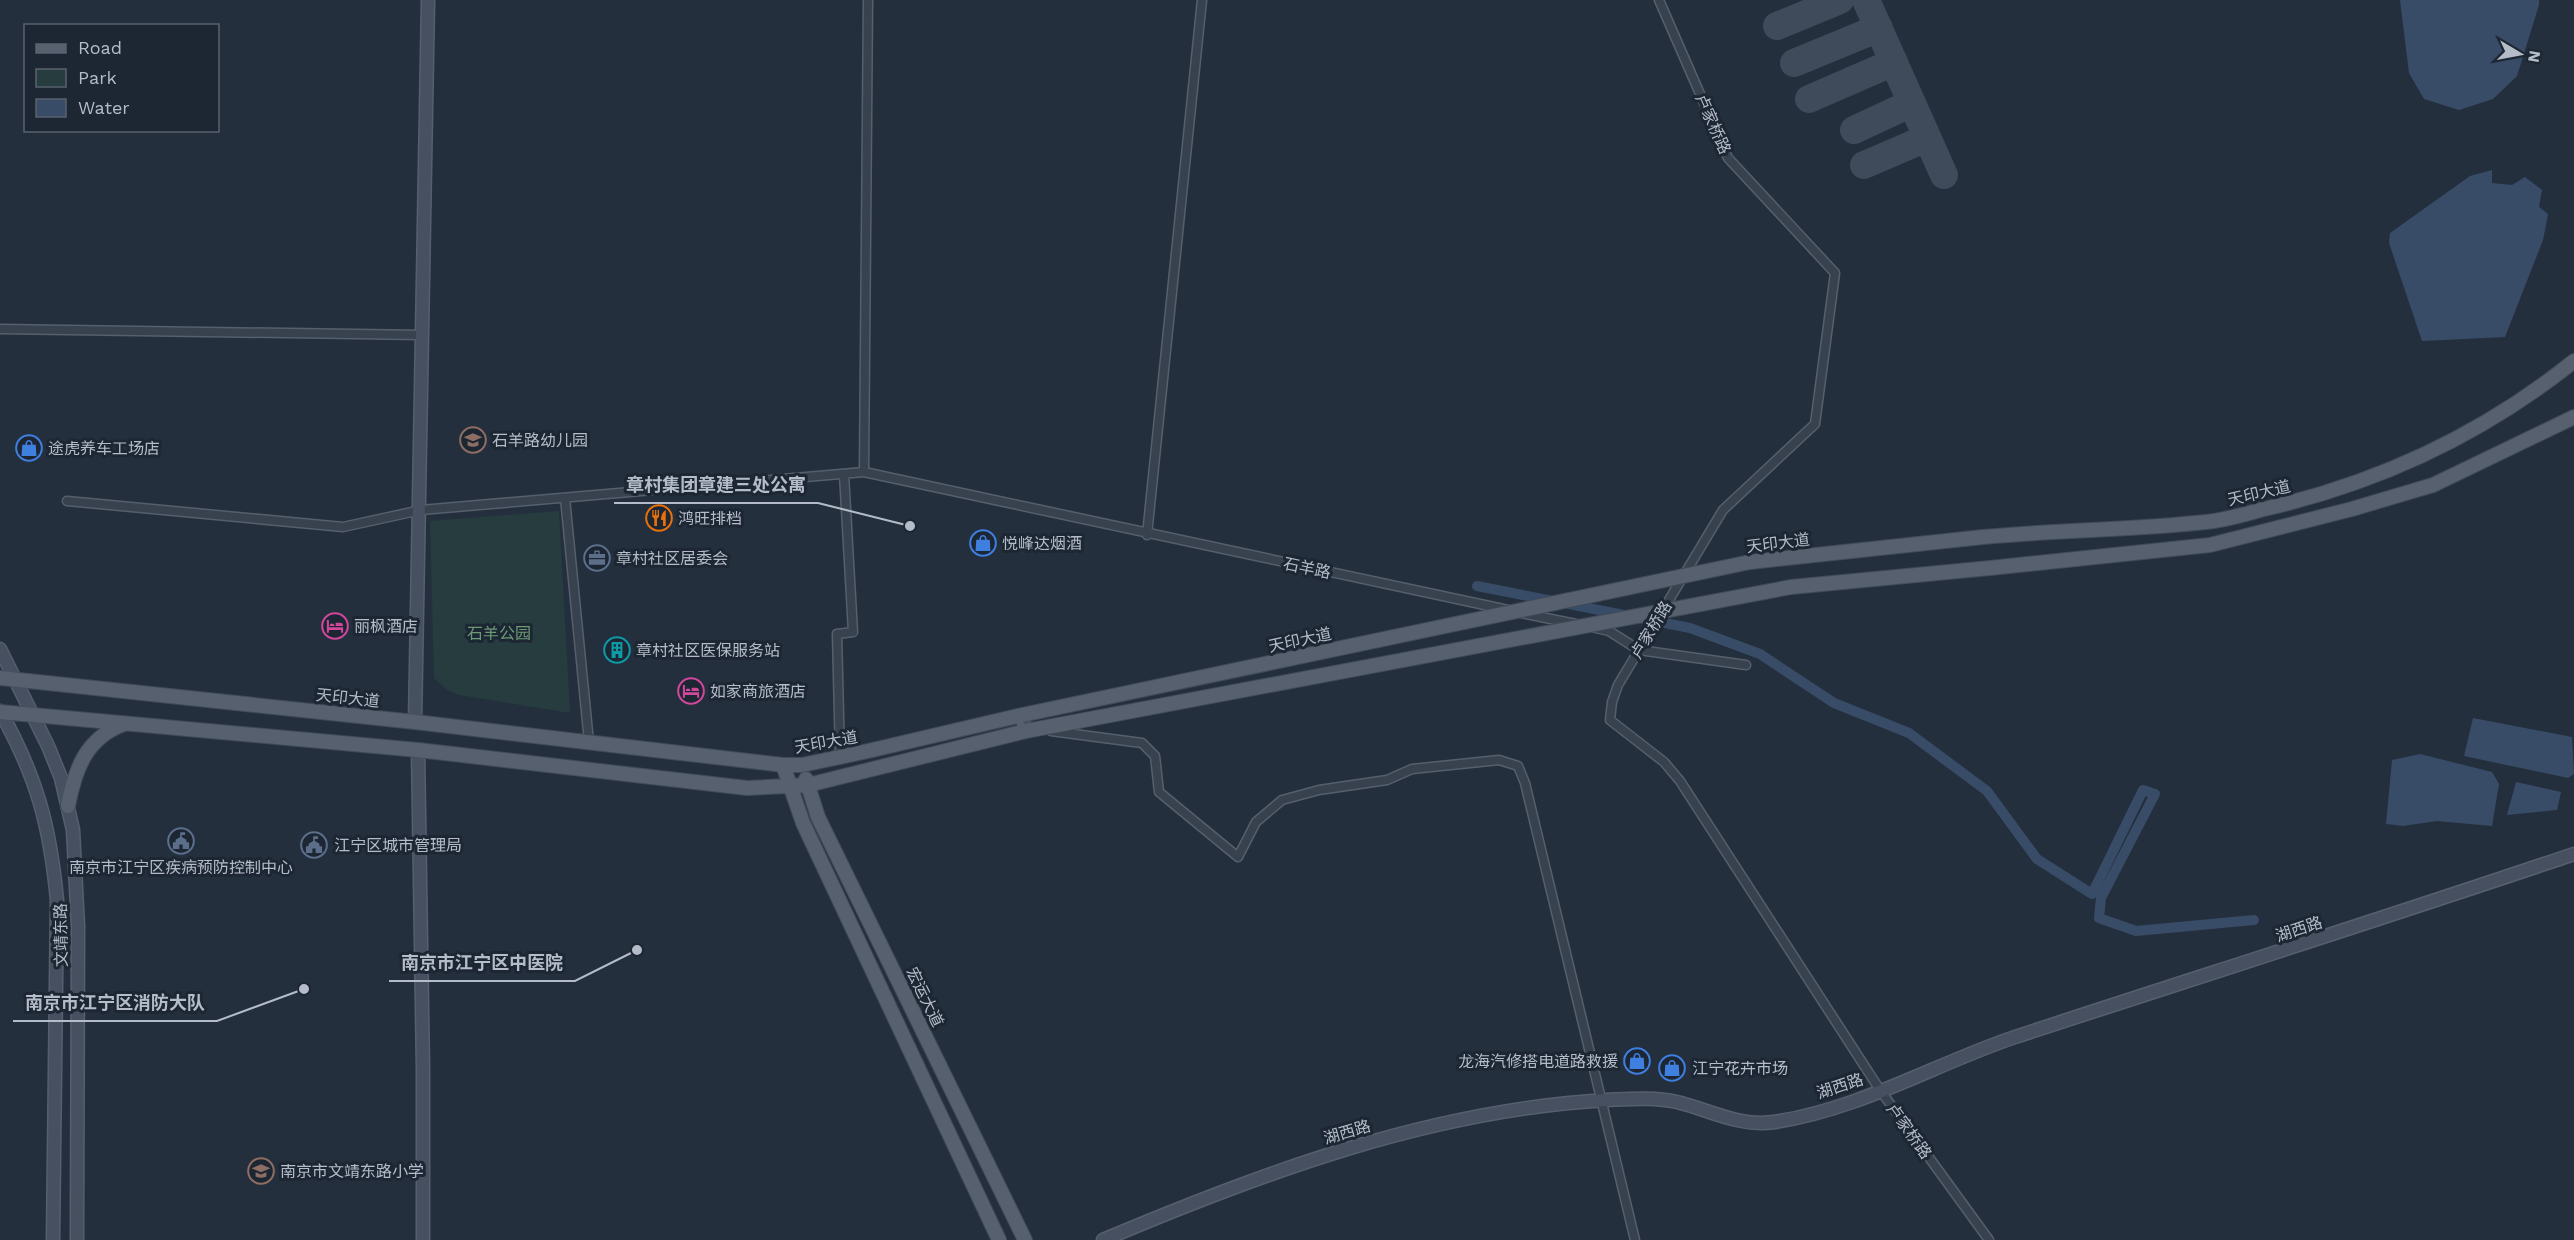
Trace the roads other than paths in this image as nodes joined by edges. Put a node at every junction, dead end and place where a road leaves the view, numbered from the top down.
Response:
1 (428, 0) edge
2 (868, 0) edge
3 (1202, 0) edge
4 (1659, 0) edge
5 (0, 329) edge
6 (423, 335) junction
7 (2574, 361) edge
8 (2574, 417) edge
9 (864, 472) junction
10 (844, 474) junction
11 (565, 498) junction
12 (67, 501) dead end
13 (421, 510) junction
14 (1147, 535) junction
15 (0, 649) edge
16 (1639, 650) junction
17 (1746, 665) dead end
18 (7, 678) edge
19 (0, 711) edge
20 (33, 715) junction
21 (1022, 715) junction
22 (415, 722) junction
23 (126, 723) junction
24 (1026, 731) junction
25 (589, 742) junction
26 (417, 750) junction
27 (840, 757) junction
28 (783, 765) junction
29 (802, 765) junction
30 (808, 785) junction
31 (789, 788) junction
32 (68, 806) junction
33 (2574, 854) edge
34 (1880, 1090) junction
35 (1601, 1101) junction
36 (53, 1240) edge
37 (77, 1240) edge
38 (423, 1240) edge
39 (999, 1240) edge
40 (1025, 1240) edge
41 (1103, 1240) edge
42 (1635, 1240) edge
43 (1989, 1240) edge

1 - 6 street
2 - 9 street
3 - 14 street
4 - 16 street, 卢家桥路
5 - 6 street
6 - 13 street
7 - 21 main road, 天印大道, bridge
8 - 24 main road, bridge
9 - 10 street, 石羊路
9 - 14 street, 石羊路
10 - 11 street, 石羊路
10 - 27 street
11 - 13 street, 石羊路
11 - 25 street
12 - 13 street, 石羊路
13 - 22 street
14 - 16 street, 石羊路
15 - 18 street, 文靖东路
16 - 17 street, 石羊路
16 - 34 street, 卢家桥路
18 - 20 street, 文靖东路
18 - 22 main road, 天印大道
19 - 20 main road
19 - 36 street, 文靖东路
20 - 23 main road
20 - 32 street, 文靖东路
21 - 24 main road
21 - 27 main road, 天印大道
22 - 25 main road, 天印大道
23 - 26 main road
23 - 32 main road
24 - 30 main road
24 - 35 street
25 - 28 main road, 天印大道
26 - 31 main road
26 - 38 street
27 - 29 main road, 天印大道
28 - 29 main road, 天印大道
28 - 31 main road
29 - 30 main road, 宏运大道
30 - 31 main road
30 - 40 main road, 宏运大道
31 - 39 main road
32 - 37 street, 文靖东路
33 - 34 street, 湖西路
34 - 35 street, 湖西路
34 - 43 street, 卢家桥路
35 - 41 street, 湖西路
35 - 42 street

